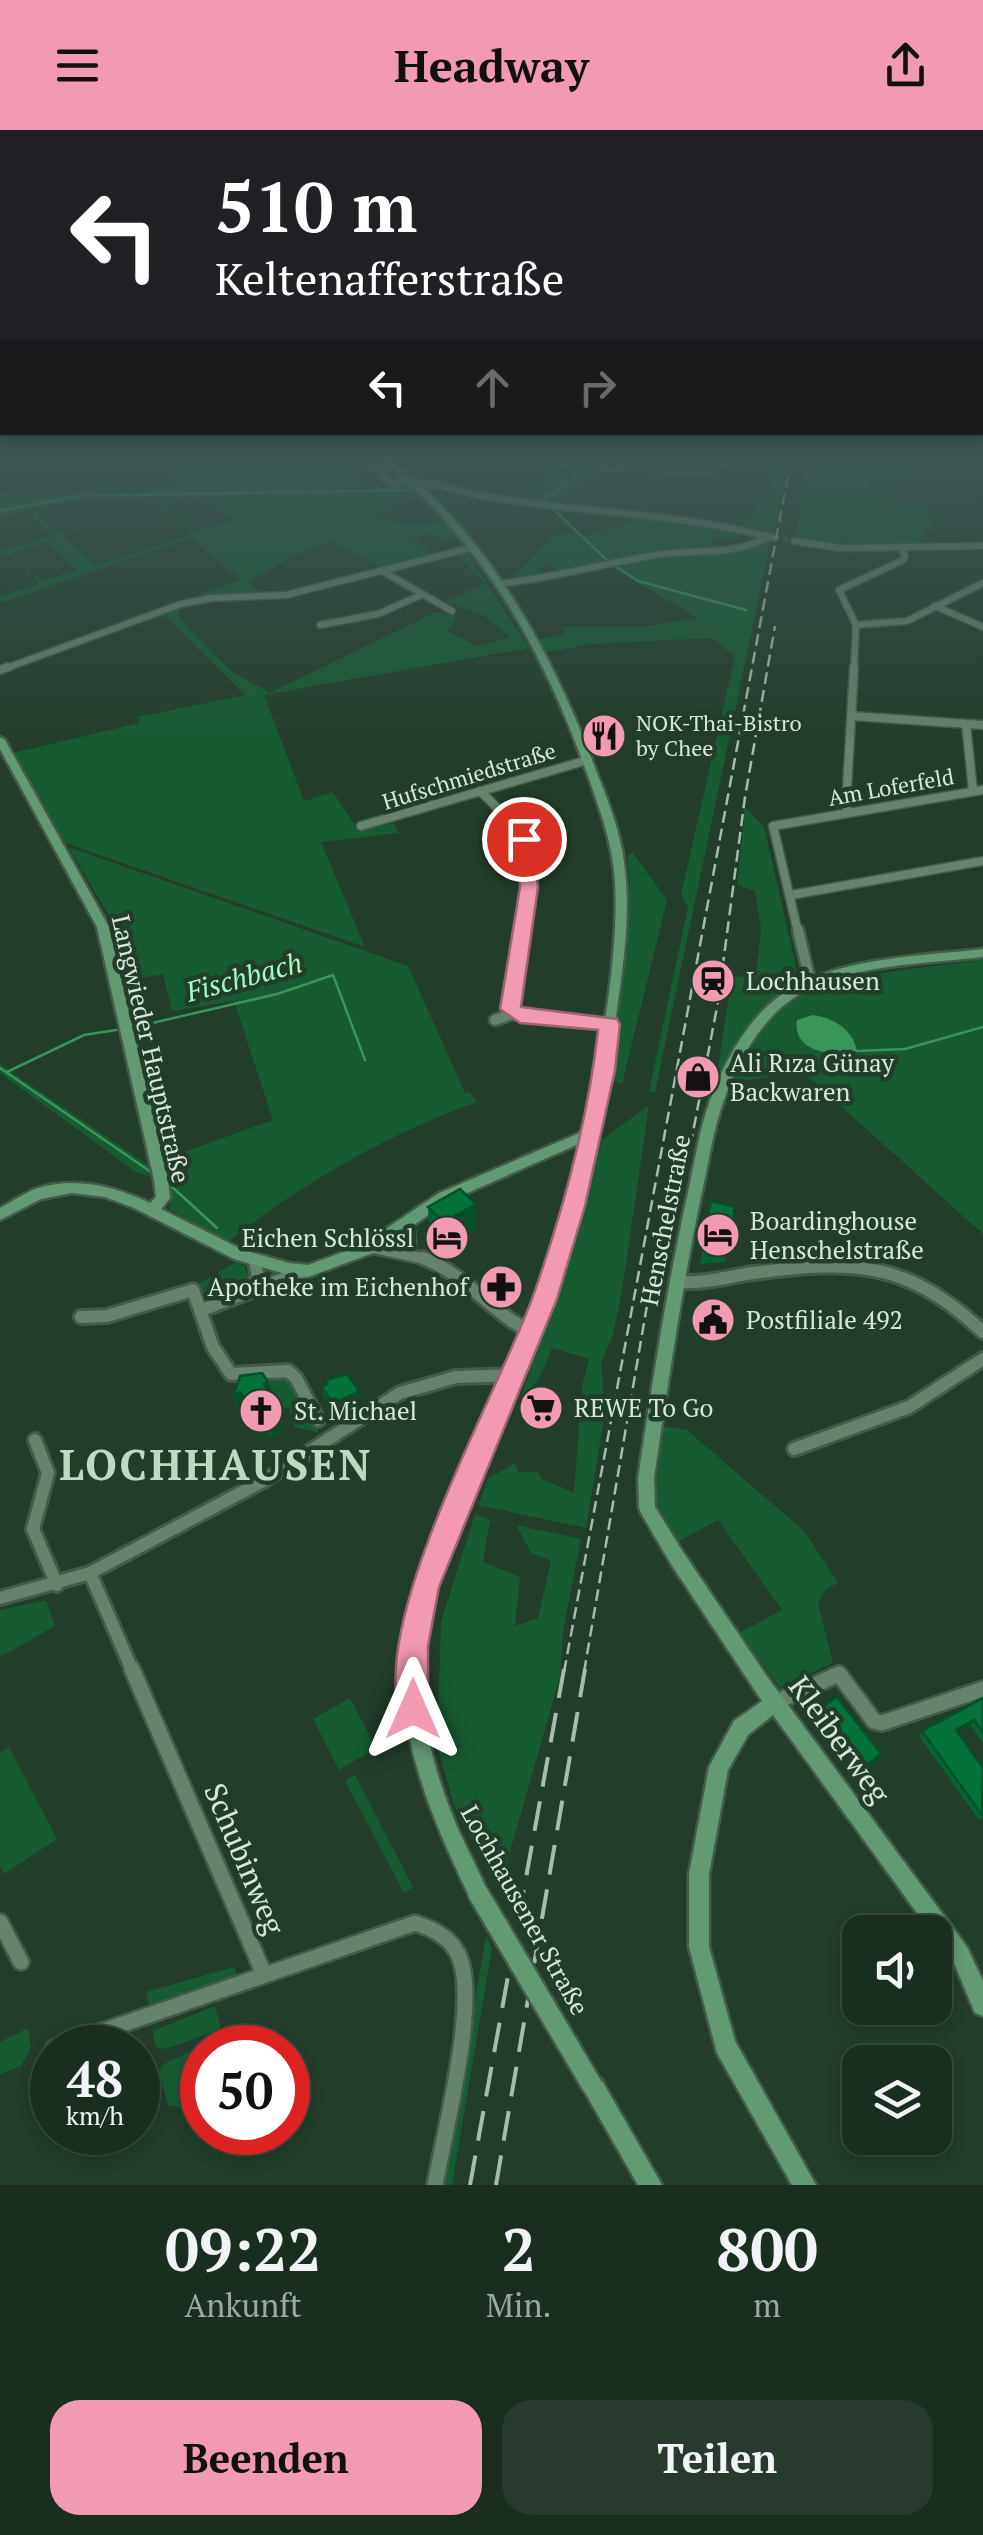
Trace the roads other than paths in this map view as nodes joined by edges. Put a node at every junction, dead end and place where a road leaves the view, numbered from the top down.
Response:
1 (445, 555) edge
2 (475, 555) edge
3 (654, 555) edge
4 (904, 555) edge
5 (384, 572) junction
6 (983, 583) edge
7 (498, 584) junction
8 (421, 596) junction
9 (935, 606) junction
10 (452, 611) dead end
11 (320, 624) dead end
12 (856, 625) junction
13 (983, 627) edge
14 (0, 670) edge
15 (852, 716) junction
16 (966, 724) junction
17 (983, 726) edge
18 (0, 740) edge
19 (588, 760) junction
20 (978, 790) edge
21 (480, 791) junction
22 (849, 812) junction
23 (361, 826) dead end
24 (983, 861) edge
25 (790, 895) junction
26 (983, 953) edge
27 (816, 983) junction
28 (512, 1008) junction
29 (495, 1020) dead end
30 (610, 1024) junction
31 (591, 1133) junction
32 (559, 1147) junction
33 (585, 1162) junction
34 (153, 1209) junction
35 (0, 1215) edge
36 (408, 1222) junction
37 (374, 1248) junction
38 (411, 1251) junction
39 (255, 1262) junction
40 (304, 1271) junction
41 (676, 1282) junction
42 (248, 1291) junction
43 (202, 1310) junction
44 (81, 1317) dead end
45 (532, 1332) junction
46 (983, 1332) edge
47 (983, 1359) edge
48 (514, 1375) junction
49 (318, 1420) dead end
50 (35, 1440) dead end
51 (794, 1449) dead end
52 (647, 1508) joint
53 (90, 1572) junction
54 (57, 1585) junction
55 (0, 1598) edge
56 (983, 1689) edge
57 (774, 1703) junction
58 (478, 1893) joint
59 (0, 1922) edge
60 (21, 1962) dead end
61 (264, 1974) junction
62 (983, 2004) edge
63 (118, 2025) edge
64 (593, 2087) joint
65 (435, 2185) edge
66 (651, 2185) edge
67 (804, 2185) edge

1 - 5 street
2 - 7 main road, Lochhausener Straße
3 - 7 street
4 - 12 street
5 - 8 street
5 - 14 street
6 - 9 street
7 - 19 main road, Lochhausener Straße
8 - 10 street
8 - 11 street
9 - 12 street
9 - 13 street
12 - 15 street
15 - 16 street
15 - 22 street
16 - 17 street
16 - 20 street
18 - 34 main road, Langwieder Hauptstraße
19 - 21 street, Hufschmiedstraße
19 - 30 main road, Lochhausener Straße
20 - 22 street, Am Loferfeld
21 - 23 street, Hufschmiedstraße
21 - 28 street
22 - 25 street, Am Loferfeld
24 - 25 street
25 - 27 street
26 - 27 main road, Henschelstraße
27 - 41 main road, Henschelstraße
28 - 29 street
28 - 30 street
30 - 31 main road, Lochhausener Straße
31 - 32 main road
31 - 33 main road, Lochhausener Straße
32 - 33 main road
32 - 36 main road
33 - 45 main road, Lochhausener Straße
34 - 35 main road
34 - 39 main road
36 - 37 main road
36 - 38 street
37 - 38 street
37 - 40 main road
38 - 45 street
39 - 40 main road
39 - 42 street
40 - 42 street
41 - 46 street
41 - 52 main road, Henschelstraße
42 - 43 street
43 - 44 street
43 - 49 street
45 - 48 main road, Lochhausener Straße
47 - 51 street
48 - 53 street
48 - 58 main road, Lochhausener Straße
50 - 54 street
52 - 57 main road, Kleiberweg
53 - 54 street
53 - 61 street, Schubinweg
54 - 55 street
56 - 57 street
57 - 62 main road, Kleiberweg
57 - 67 main road
58 - 64 main road, Lochhausener Straße, bridge
59 - 60 street
61 - 63 street
61 - 65 street, Schubinweg
64 - 66 main road, Lochhausener Straße

